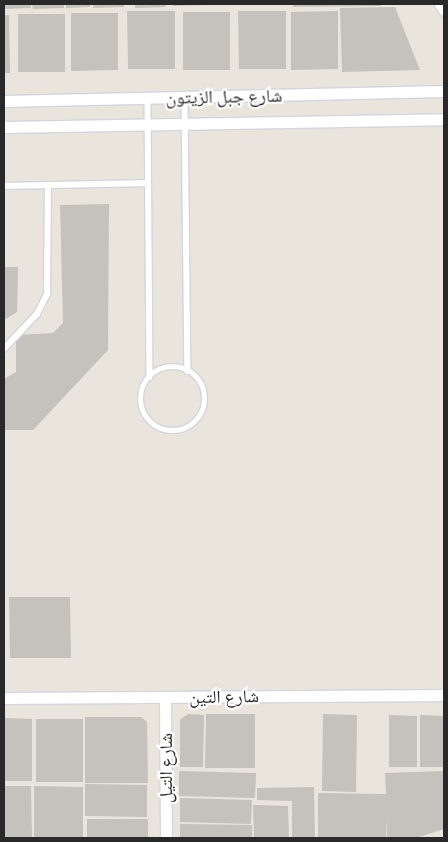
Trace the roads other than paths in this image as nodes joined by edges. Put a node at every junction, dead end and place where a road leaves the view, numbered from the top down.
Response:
1 (440, 4) edge
2 (444, 10) edge
3 (444, 92) edge
4 (148, 98) junction
5 (186, 98) junction
6 (4, 101) edge
7 (444, 119) edge
8 (149, 124) junction
9 (185, 124) junction
10 (4, 127) edge
11 (148, 183) junction
12 (4, 186) edge
13 (48, 186) junction
14 (4, 349) edge
15 (188, 371) junction
16 (150, 377) junction
17 (444, 695) edge
18 (4, 698) edge
19 (166, 698) junction
20 (166, 838) edge

1 - 2 street
3 - 5 street, شارع جبل الزيتون
4 - 5 street, شارع جبل الزيتون
4 - 6 street, شارع جبل الزيتون
4 - 8 lane
5 - 9 lane
7 - 9 street, شارع جبل الزيتون
8 - 9 street, شارع جبل الزيتون
8 - 10 street, شارع جبل الزيتون
8 - 11 lane
9 - 15 lane
11 - 13 lane
11 - 16 lane
12 - 13 lane
13 - 14 lane
15 - 16 lane
15 - 16 lane
17 - 19 street, شارع التين
18 - 19 street, شارع التين
19 - 20 street, شارع التيل

